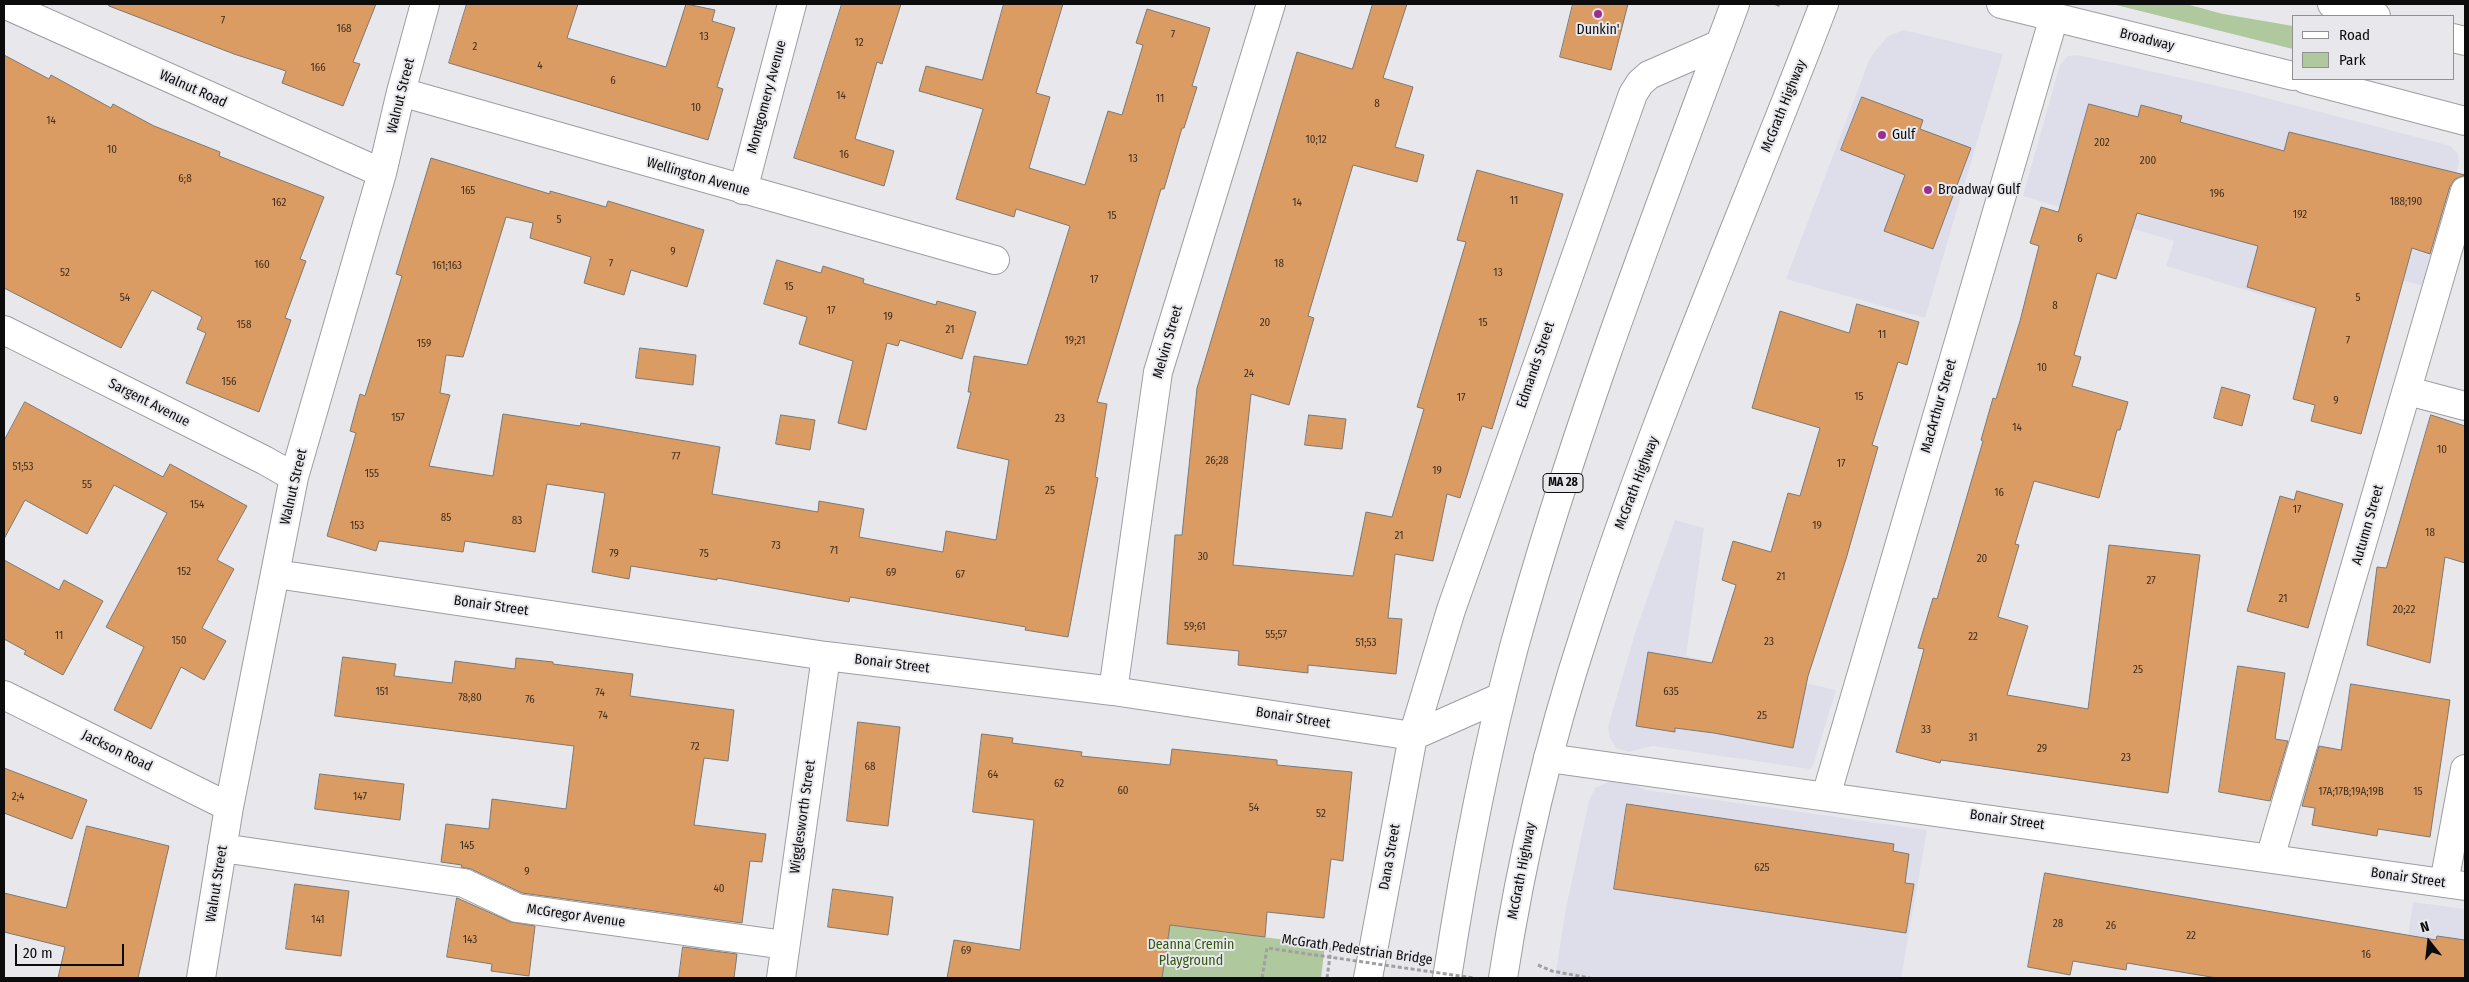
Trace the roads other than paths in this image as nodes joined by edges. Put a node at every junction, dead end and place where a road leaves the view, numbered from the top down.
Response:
1 (4, 4) edge
2 (425, 4) edge
3 (792, 4) edge
4 (1270, 4) edge
5 (1735, 4) edge
6 (1824, 4) edge
7 (2001, 4) edge
8 (2332, 4) edge
9 (2372, 15) edge
10 (2054, 17) junction
11 (1720, 44) junction
12 (2292, 76) edge
13 (2309, 80) edge
14 (401, 92) junction
15 (2465, 121) edge
16 (382, 173) junction
17 (743, 190) junction
18 (2465, 191) edge
19 (995, 260) dead end
20 (4, 330) edge
21 (2408, 390) junction
22 (2465, 406) edge
23 (294, 477) junction
24 (276, 574) junction
25 (826, 656) junction
26 (1113, 691) junction
27 (4, 695) edge
28 (1501, 698) junction
29 (1412, 736) junction
30 (1548, 758) junction
31 (2465, 769) edge
32 (1826, 796) junction
33 (229, 807) junction
34 (222, 848) junction
35 (2270, 858) junction
36 (2455, 884) edge
37 (785, 946) junction
38 (202, 978) edge
39 (781, 978) edge
40 (1368, 978) edge
41 (1447, 978) edge
42 (1503, 978) edge

1 - 16 main road, Walnut Road
2 - 14 main road, Walnut Street
3 - 17 main road, Montgomery Avenue
4 - 26 main road, Melvin Street
5 - 11 main road, MA 28
6 - 30 main road, McGrath Highway
7 - 10 main road, Broadway
8 - 9 main road
10 - 12 main road, Broadway
10 - 32 main road, MacArthur Street
11 - 28 main road, MA 28
11 - 29 main road, Edmands Street
13 - 15 main road
14 - 16 main road, Walnut Street
14 - 17 main road, Wellington Avenue
16 - 23 main road, Walnut Street
17 - 19 main road, Wellington Avenue
18 - 21 main road, Autumn Street
20 - 23 main road, Sargent Avenue
21 - 22 main road
21 - 35 main road, Autumn Street
23 - 24 main road, Walnut Street
24 - 25 main road, Bonair Street
24 - 33 main road, Walnut Street
25 - 26 main road, Bonair Street
25 - 37 main road, Wigglesworth Street
26 - 29 main road, Bonair Street
27 - 33 main road, Jackson Road
28 - 29 main road
28 - 41 main road, MA 28
29 - 40 main road, Dana Street
30 - 32 main road, Bonair Street
30 - 42 main road, McGrath Highway
31 - 36 main road
32 - 35 main road, Bonair Street
33 - 34 main road, Walnut Street
34 - 37 main road, McGregor Avenue
34 - 38 main road, Walnut Street
35 - 36 main road, Bonair Street
37 - 39 main road, Wigglesworth Street

